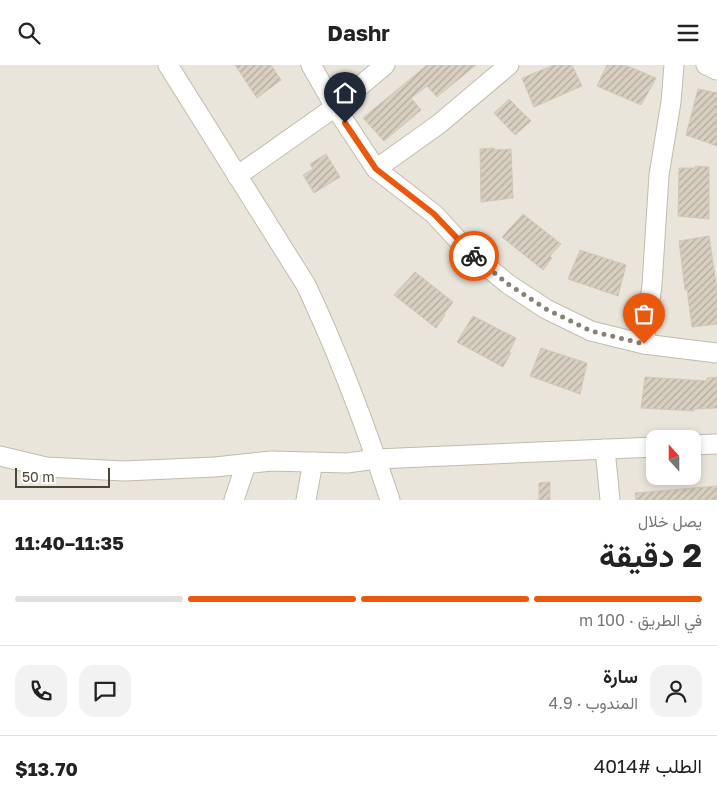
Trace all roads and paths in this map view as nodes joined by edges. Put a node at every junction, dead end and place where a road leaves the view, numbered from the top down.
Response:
1 (168, 65) edge
2 (311, 65) edge
3 (385, 65) edge
4 (509, 65) edge
5 (674, 65) edge
6 (706, 65) edge
7 (717, 70) edge
8 (335, 107) junction
9 (376, 169) junction
10 (237, 176) junction
11 (644, 344) junction
12 (717, 353) edge
13 (717, 444) edge
14 (701, 445) edge
15 (646, 447) edge
16 (605, 449) junction
17 (0, 456) edge
18 (376, 459) junction
19 (313, 461) junction
20 (246, 464) junction
21 (234, 500) edge
22 (306, 500) edge
23 (390, 500) edge
24 (610, 500) edge

1 - 10 street
2 - 8 street
3 - 8 street
4 - 9 street
5 - 11 street
6 - 7 street
8 - 9 street
8 - 10 street
9 - 11 street
10 - 18 street
11 - 12 street
13 - 14 street
15 - 16 street
16 - 18 street
16 - 24 street
17 - 20 street
18 - 19 street
18 - 23 street
19 - 20 street
19 - 22 street
20 - 21 street

